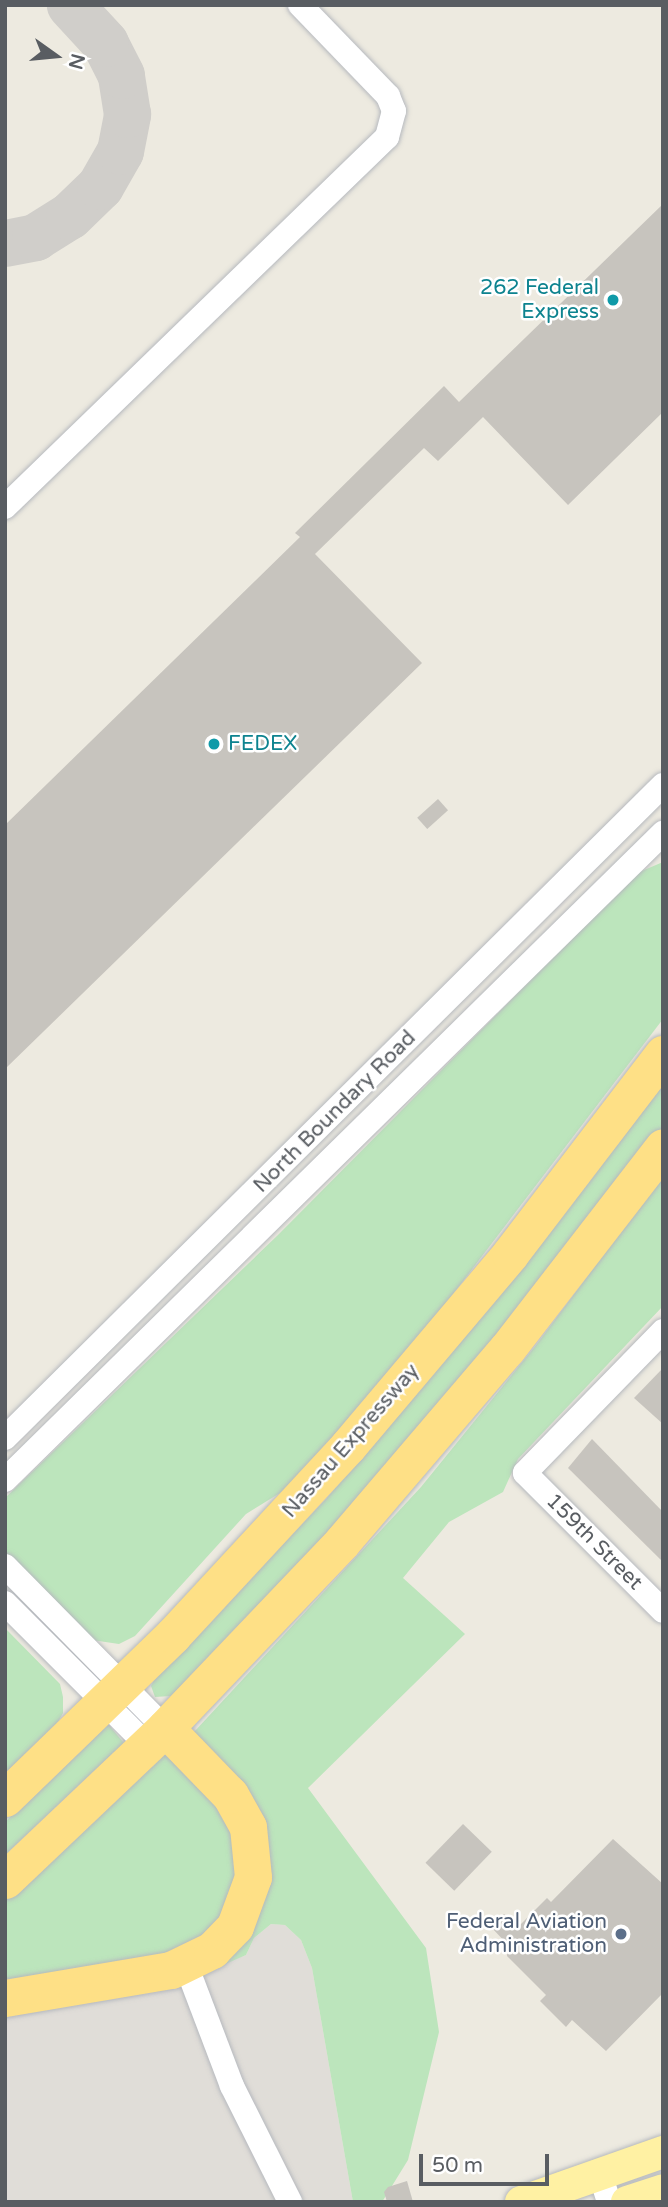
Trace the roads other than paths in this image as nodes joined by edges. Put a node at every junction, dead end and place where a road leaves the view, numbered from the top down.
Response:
1 (300, 5) edge
2 (5, 507) edge
3 (663, 785) edge
4 (663, 833) edge
5 (663, 1054) edge
6 (663, 1147) edge
7 (663, 1331) edge
8 (5, 1438) edge
9 (5, 1480) edge
10 (5, 1566) edge
11 (5, 1603) edge
12 (663, 1611) edge
13 (114, 1695) junction
14 (156, 1736) junction
15 (5, 1798) edge
16 (5, 1880) edge
17 (186, 1965) junction
18 (5, 1998) edge
19 (663, 2152) edge
20 (605, 2189) edge
21 (663, 2190) edge
22 (290, 2202) edge
23 (521, 2202) edge
24 (627, 2202) edge

1 - 2 street
3 - 8 street, North Boundary Road
4 - 9 street, North Boundary Road
5 - 13 highway, Nassau Expressway
6 - 14 highway
7 - 12 street, 159th Street
10 - 13 street
11 - 13 street
13 - 14 street
13 - 15 highway, Nassau Expressway
14 - 16 highway
14 - 17 highway
17 - 18 highway
17 - 22 street
19 - 20 main road
20 - 23 main road
21 - 24 main road

